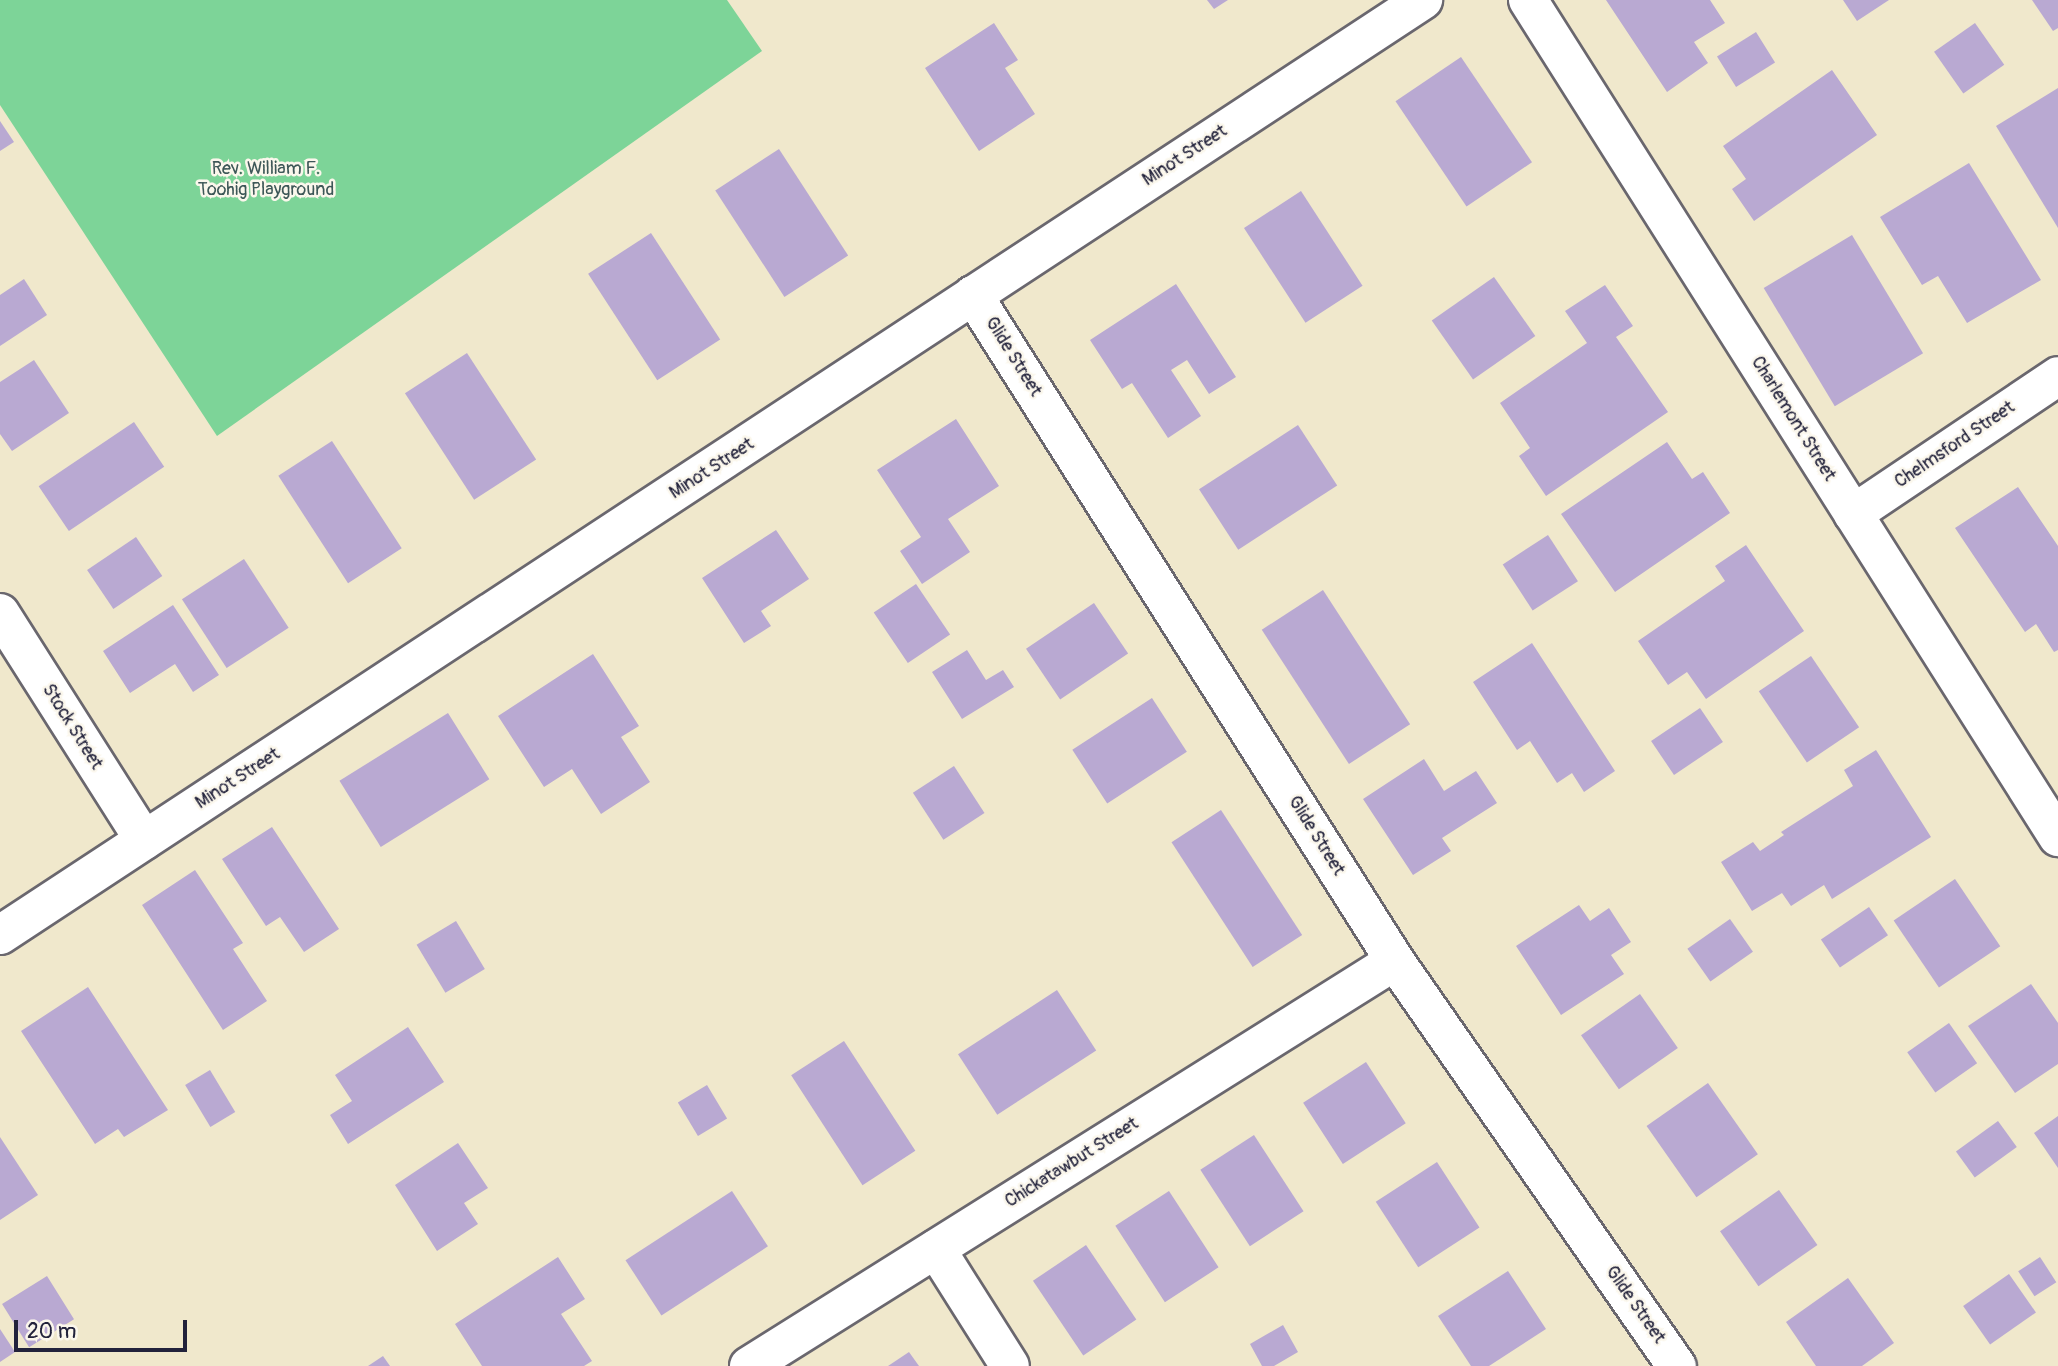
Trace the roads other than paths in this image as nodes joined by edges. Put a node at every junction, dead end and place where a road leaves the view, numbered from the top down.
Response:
1 (1423, 0) edge
2 (1528, 0) edge
3 (974, 295) junction
4 (2058, 376) edge
5 (1853, 514) junction
6 (0, 613) edge
7 (2058, 837) edge
8 (145, 840) junction
9 (0, 935) edge
10 (1395, 961) junction
11 (936, 1248) junction
12 (749, 1366) edge
13 (1010, 1366) edge
14 (1677, 1366) edge

1 - 3 street, Minot Street
2 - 5 street, Charlemont Street
3 - 8 street, Minot Street
3 - 10 street, Glide Street
4 - 5 street, Chelmsford Street
5 - 7 street, Charlemont Street
6 - 8 street, Stock Street
8 - 9 street, Minot Street
10 - 11 street, Chickatawbut Street
10 - 14 street, Glide Street
11 - 12 street, Chickatawbut Street
11 - 13 street

